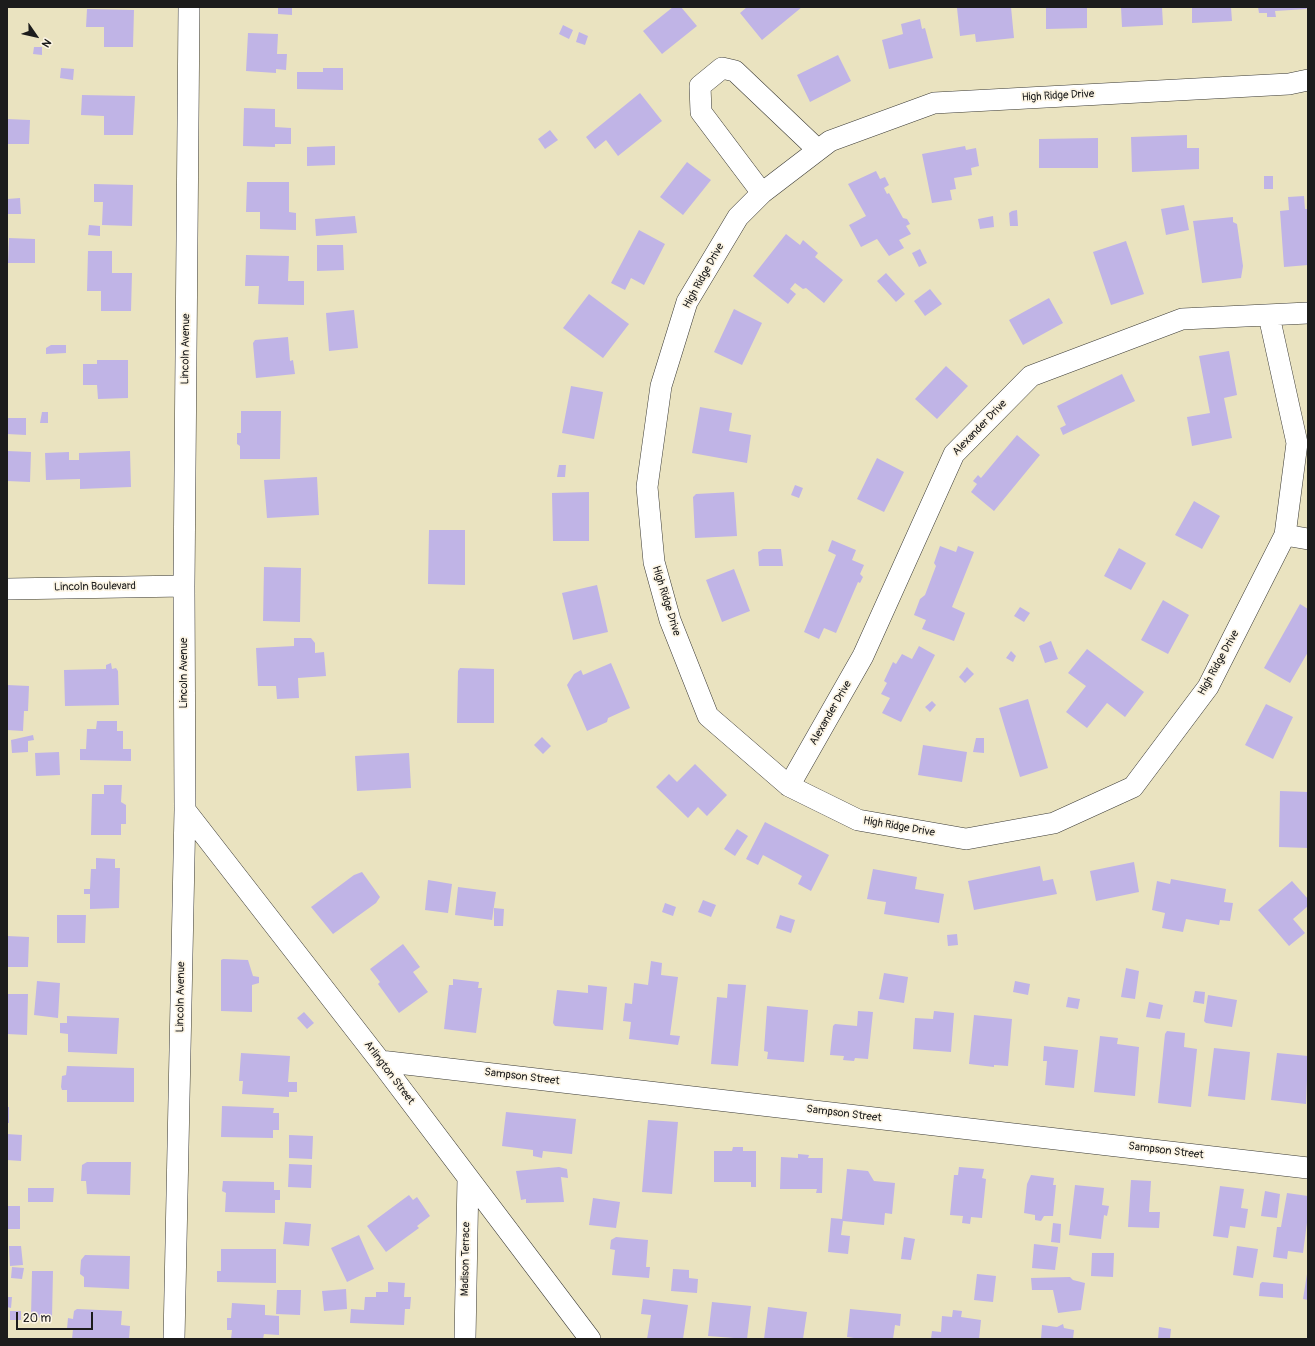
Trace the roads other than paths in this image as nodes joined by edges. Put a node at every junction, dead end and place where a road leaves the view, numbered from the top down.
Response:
1 (189, 7) edge
2 (1308, 80) edge
3 (818, 150) junction
4 (762, 192) junction
5 (1308, 313) edge
6 (1268, 316) junction
7 (1285, 535) junction
8 (1308, 538) edge
9 (184, 586) junction
10 (7, 589) edge
11 (789, 786) junction
12 (185, 810) junction
13 (380, 1061) junction
14 (1308, 1168) edge
15 (468, 1178) junction
16 (174, 1339) edge
17 (465, 1339) edge
18 (590, 1339) edge

1 - 9 street, Lincoln Avenue
2 - 3 street, High Ridge Drive
3 - 4 street, High Ridge Drive
3 - 4 street
4 - 11 street, High Ridge Drive
5 - 6 street, Alexander Drive
6 - 7 street, High Ridge Drive
6 - 11 street, Alexander Drive
7 - 8 street
7 - 11 street, High Ridge Drive
9 - 10 street, Lincoln Boulevard
9 - 12 street, Lincoln Avenue
12 - 13 street, Arlington Street
12 - 16 street, Lincoln Avenue
13 - 14 street, Sampson Street
13 - 15 street, Arlington Street
15 - 17 street, Madison Terrace
15 - 18 street, Arlington Street

